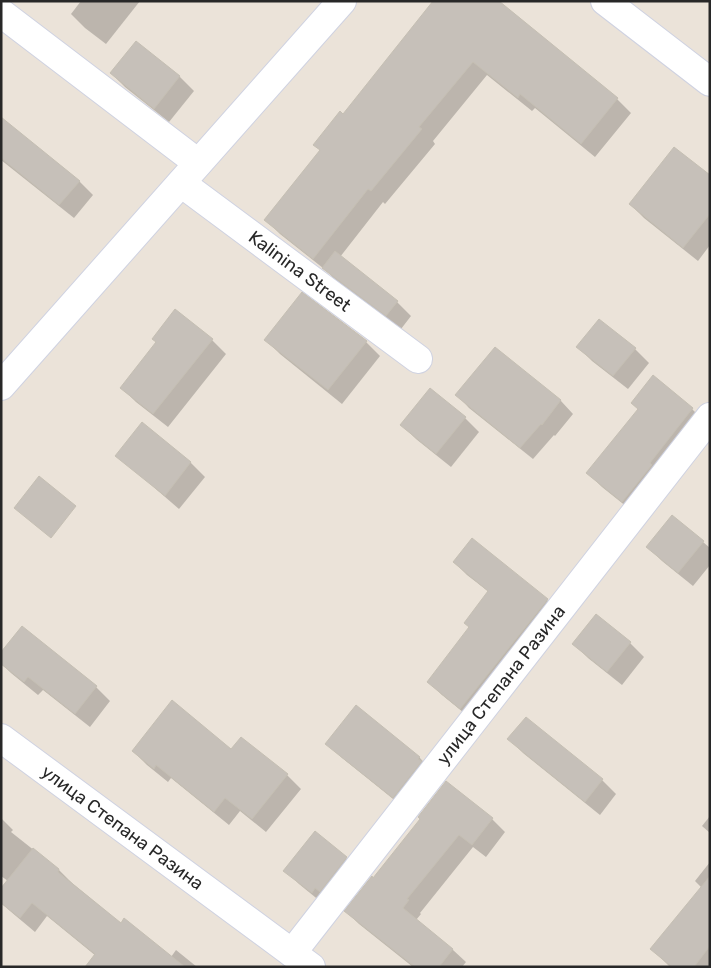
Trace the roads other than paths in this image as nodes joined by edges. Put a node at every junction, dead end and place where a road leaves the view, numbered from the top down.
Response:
1 (342, 1) edge
2 (605, 1) edge
3 (1, 13) edge
4 (710, 82) edge
5 (190, 173) junction
6 (418, 359) dead end
7 (1, 386) edge
8 (710, 417) edge
9 (1, 738) edge
10 (301, 960) edge

1 - 5 street
2 - 4 street
3 - 5 street, Kalinina Street
5 - 6 street, Kalinina Street
5 - 7 street
8 - 10 street, улица Степана Разина
9 - 10 street, улица Степана Разина

